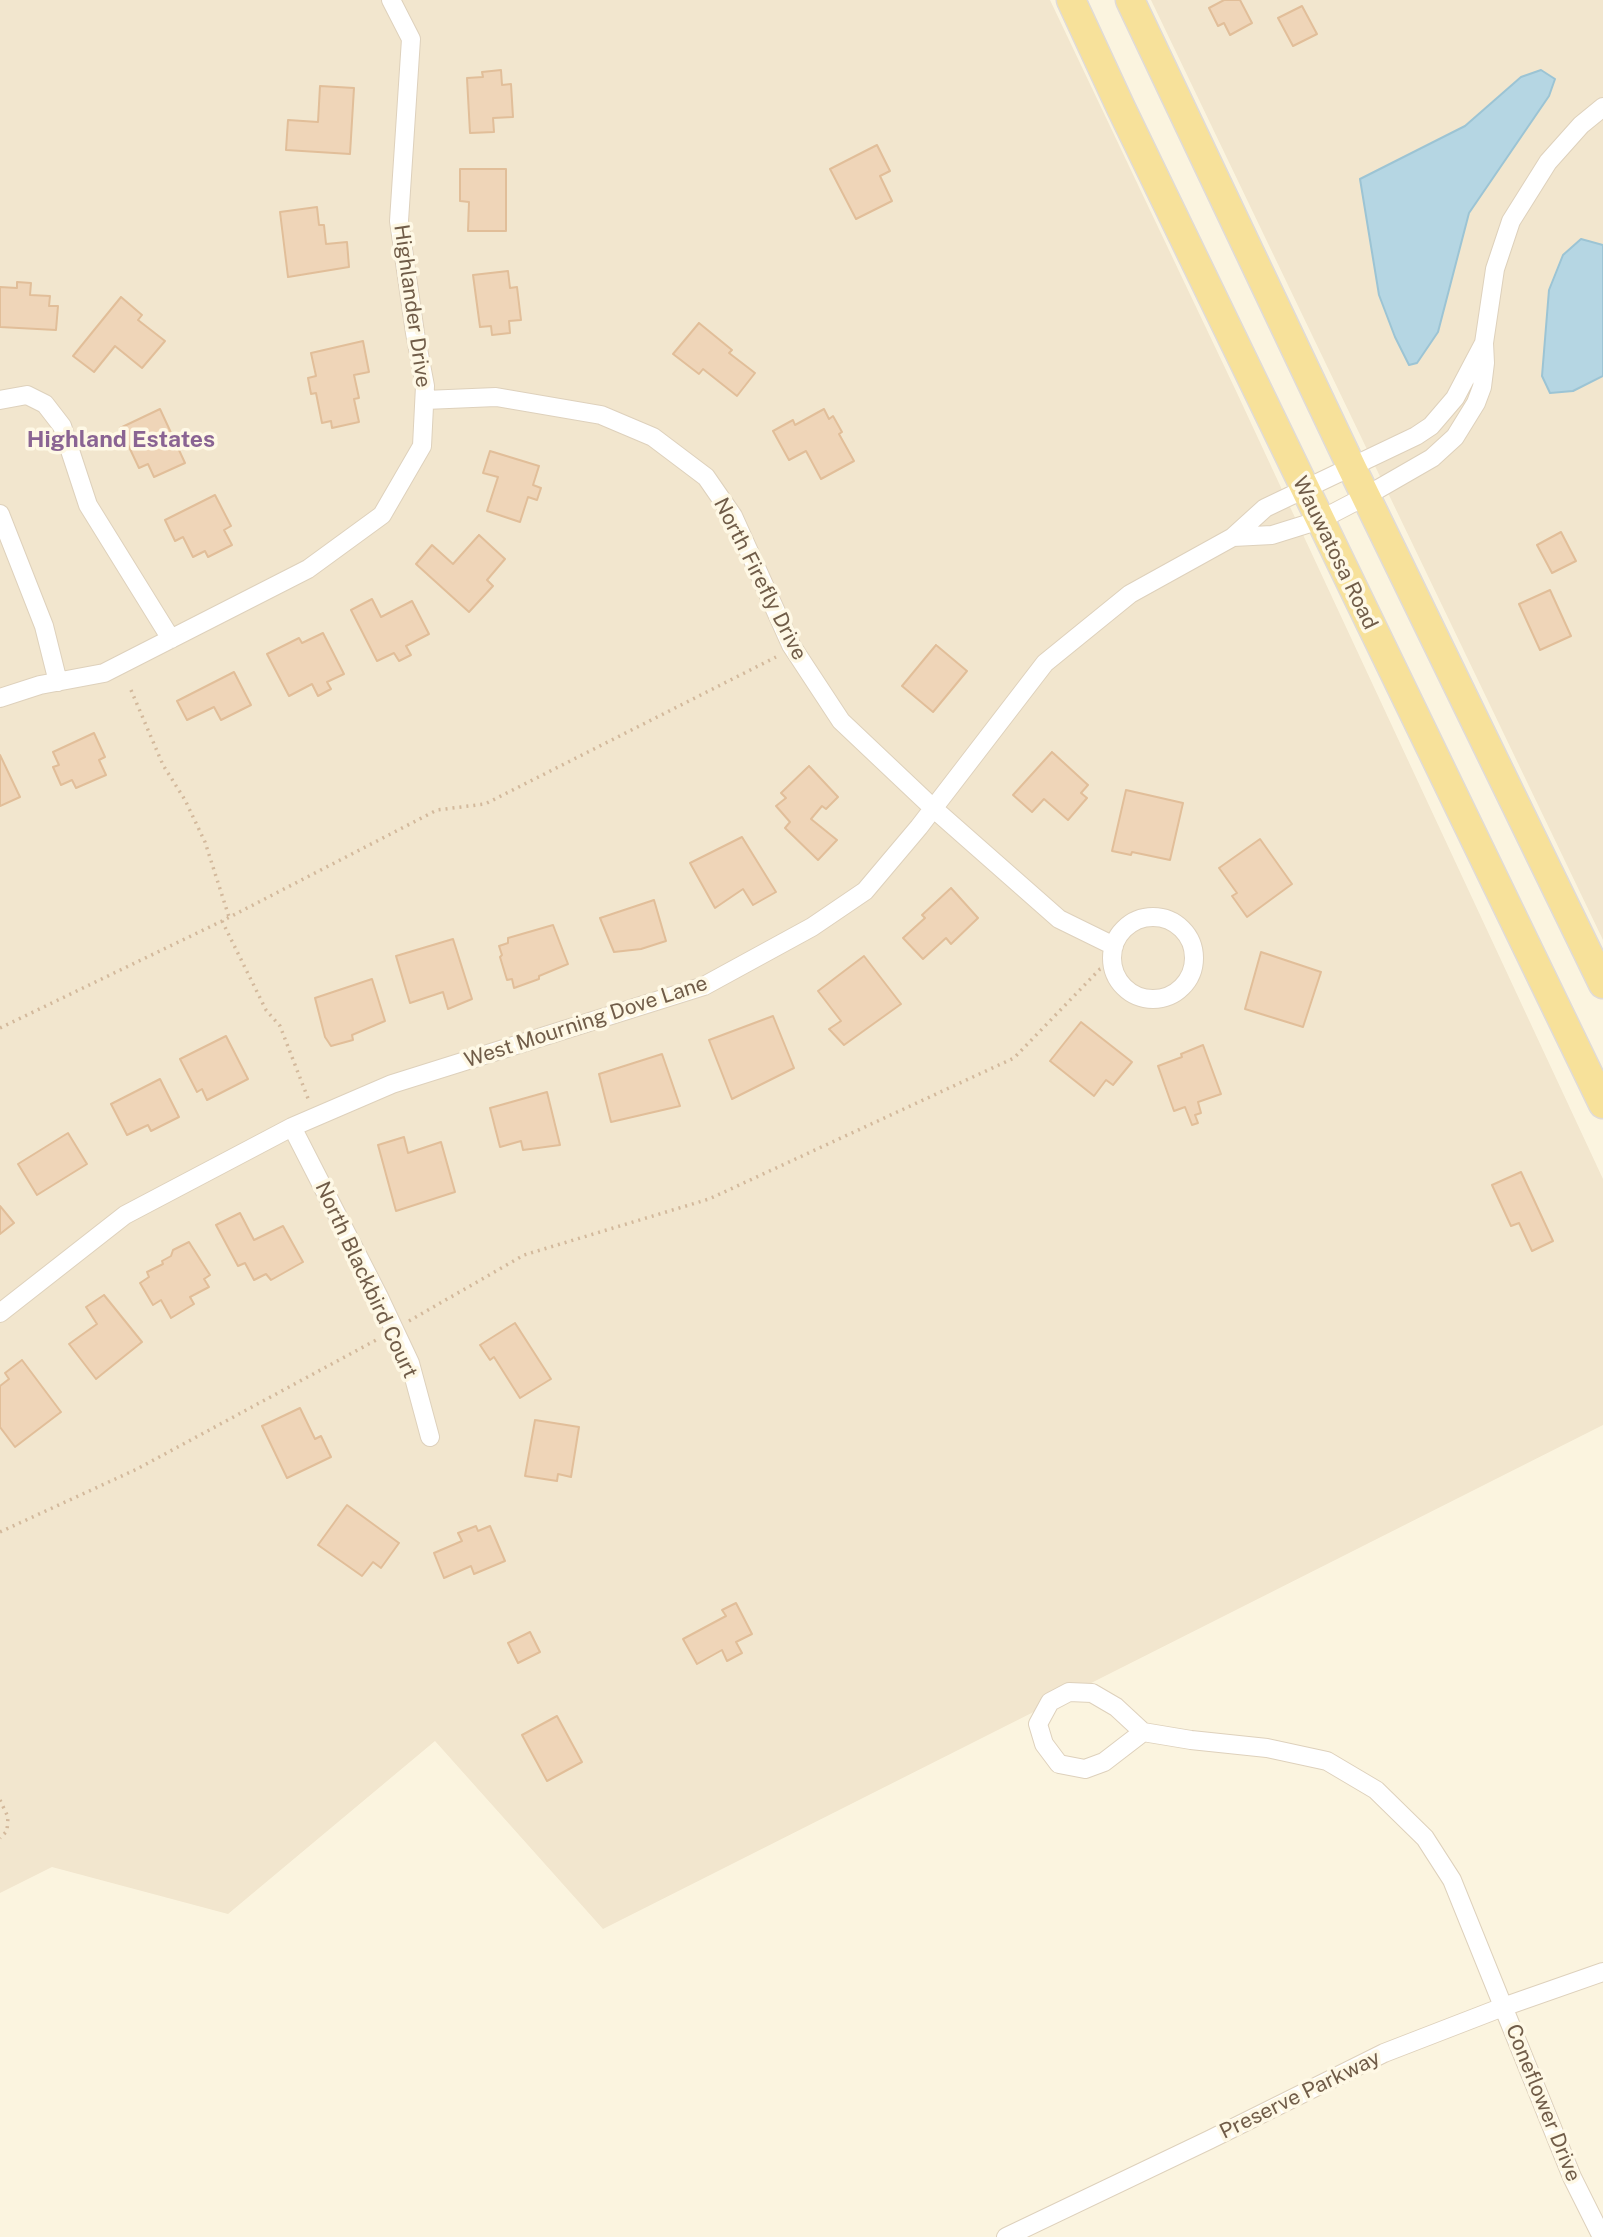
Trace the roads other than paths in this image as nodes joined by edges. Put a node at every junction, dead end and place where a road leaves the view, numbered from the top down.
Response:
1 (391, 0) edge
2 (1071, 0) edge
3 (1130, 0) edge
4 (1603, 107) edge
5 (1484, 343) junction
6 (0, 400) edge
7 (425, 400) junction
8 (1352, 468) junction
9 (1305, 489) junction
10 (1366, 496) junction
11 (0, 514) edge
12 (1320, 520) junction
13 (1233, 537) junction
14 (171, 639) junction
15 (58, 681) junction
16 (0, 698) edge
17 (933, 808) junction
18 (1114, 946) junction
19 (1603, 984) edge
20 (1603, 1104) edge
21 (292, 1127) junction
22 (0, 1313) edge
23 (430, 1437) dead end
24 (1143, 1732) junction
25 (1603, 1972) edge
26 (1503, 2007) junction
27 (1006, 2237) edge
28 (1602, 2237) edge

1 - 7 street, Highlander Drive
2 - 9 main road, Wauwatosa Road
3 - 8 main road
4 - 5 street
5 - 8 street
5 - 10 street
6 - 14 street
7 - 14 street, Highlander Drive
7 - 17 street, North Firefly Drive
8 - 9 street
8 - 10 main road
9 - 12 main road, Wauwatosa Road
9 - 13 street
10 - 12 street
10 - 19 main road
11 - 15 street
12 - 13 street
12 - 20 main road, Wauwatosa Road
13 - 17 street, West Mourning Dove Lane
14 - 15 street, Highlander Drive
15 - 16 street, Highlander Drive
17 - 18 street, North Firefly Drive
17 - 21 street, West Mourning Dove Lane
18 - 18 street
21 - 22 street, West Mourning Dove Lane
21 - 23 street, North Blackbird Court
24 - 24 street
24 - 26 street, Coneflower Drive
25 - 26 street, Preserve Parkway
26 - 27 street, Preserve Parkway
26 - 28 street, Coneflower Drive

